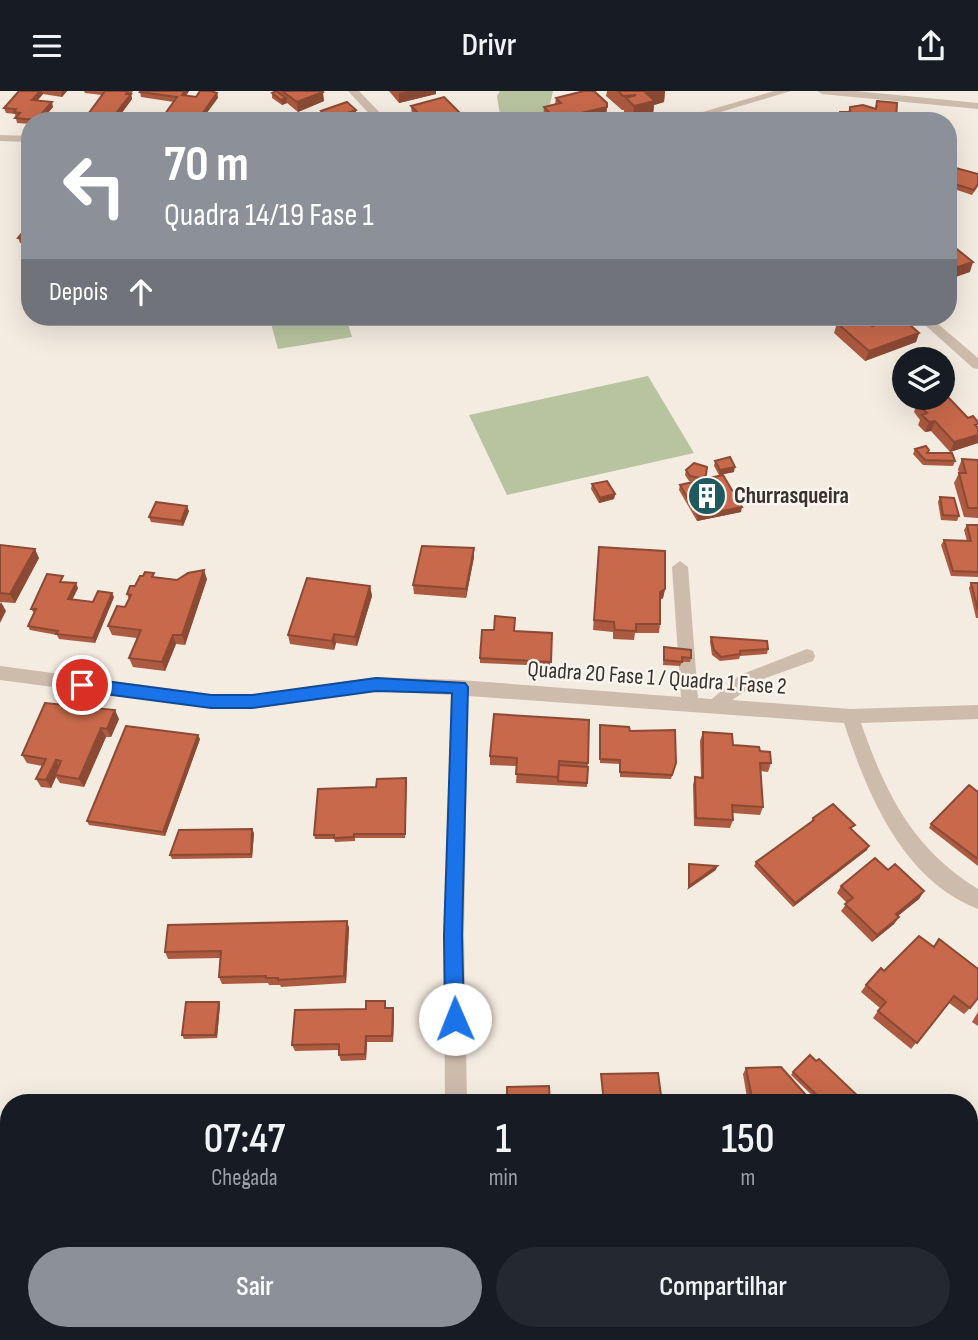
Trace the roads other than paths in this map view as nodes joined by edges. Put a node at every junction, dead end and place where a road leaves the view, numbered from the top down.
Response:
1 (353, 91) edge
2 (786, 91) edge
3 (822, 91) edge
4 (978, 106) edge
5 (374, 112) edge
6 (710, 112) edge
7 (0, 138) edge
8 (21, 139) edge
9 (932, 326) edge
10 (978, 365) edge
11 (680, 566) dead end
12 (807, 656) dead end
13 (0, 673) edge
14 (460, 687) junction
15 (690, 705) junction
16 (716, 707) junction
17 (978, 712) edge
18 (850, 716) junction
19 (978, 900) edge
20 (456, 1094) edge

1 - 5 street
2 - 6 street
3 - 4 street
7 - 8 street
9 - 10 street
11 - 15 street
12 - 16 street
13 - 14 street, Quadra 20 Fase 1 / Quadra 1 Fase 2
14 - 15 street, Quadra 20 Fase 1 / Quadra 1 Fase 2
14 - 20 street
15 - 16 street, Quadra 20 Fase 1 / Quadra 1 Fase 2
16 - 18 street, Quadra 20 Fase 1 / Quadra 1 Fase 2
17 - 18 street, Quadra 20 Fase 1 / Quadra 1 Fase 2
18 - 19 street

